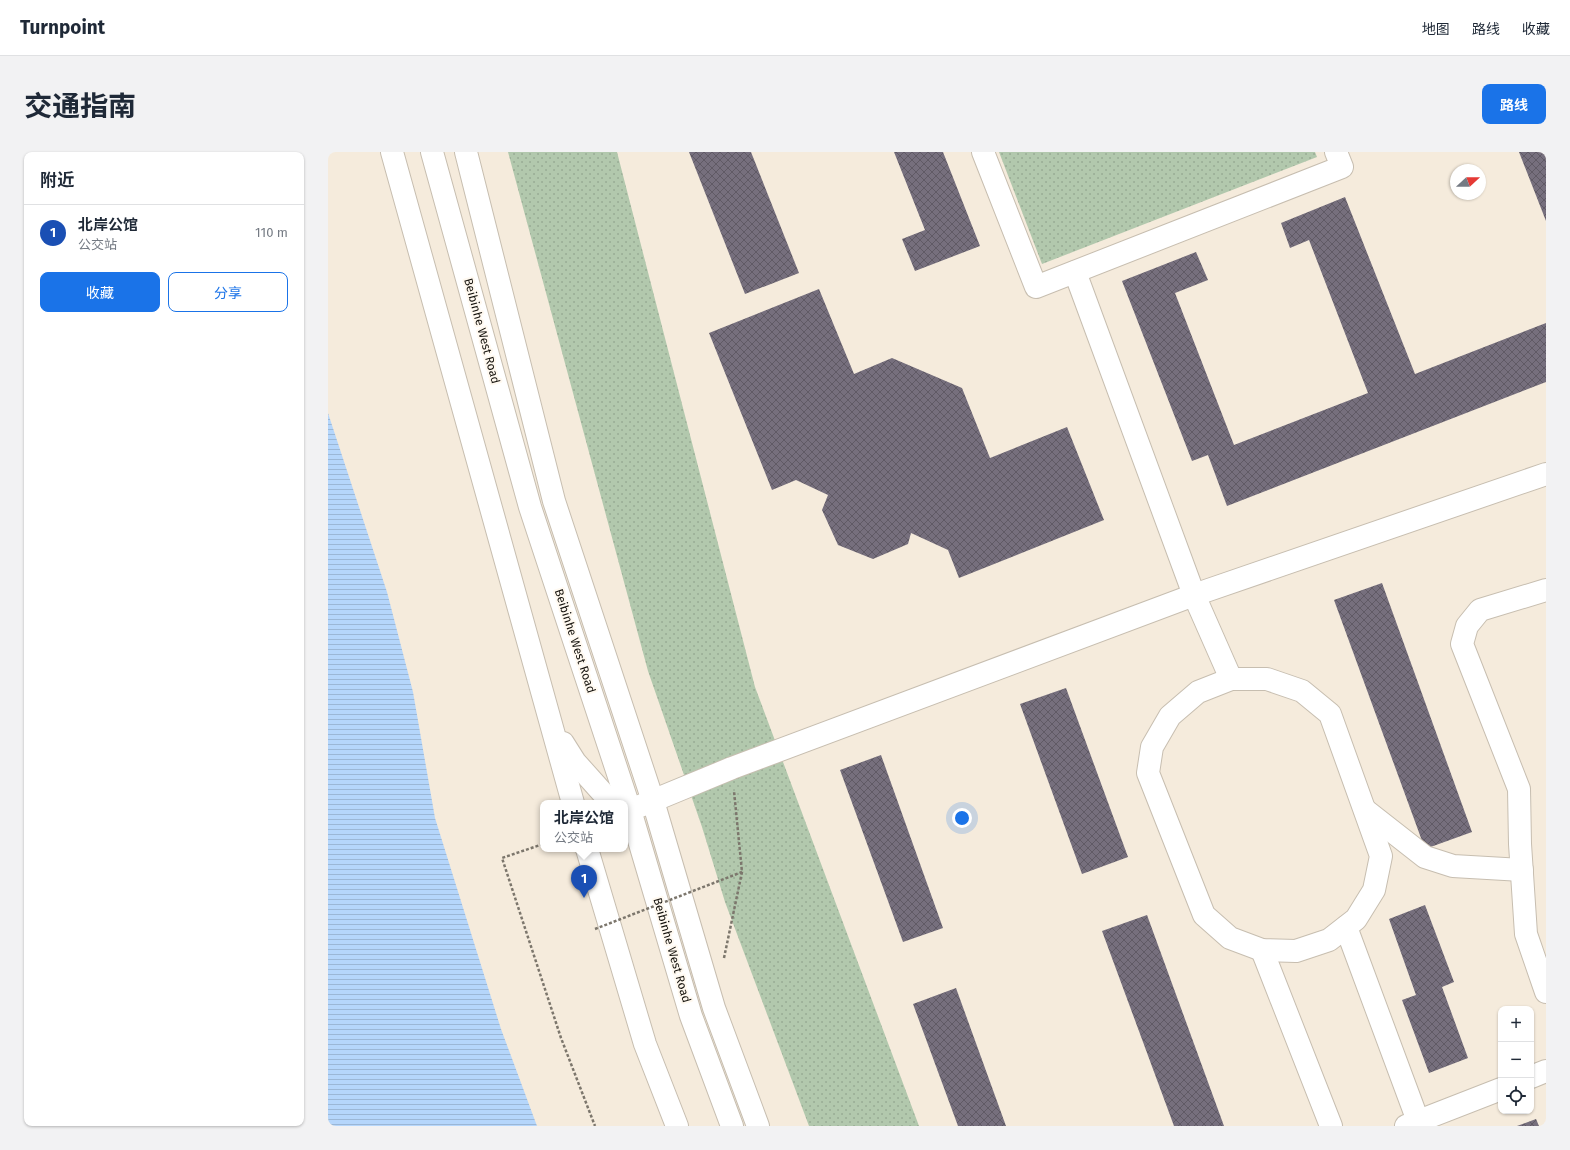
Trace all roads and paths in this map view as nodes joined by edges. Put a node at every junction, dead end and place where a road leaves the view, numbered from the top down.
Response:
1 (392, 152) edge
2 (432, 152) edge
3 (466, 152) edge
4 (982, 152) edge
5 (1336, 152) edge
6 (1075, 272) junction
7 (1546, 474) edge
8 (1546, 590) edge
9 (1194, 595) junction
10 (1231, 679) junction
11 (551, 723) junction
12 (732, 768) junction
13 (573, 800) edge
14 (609, 800) edge
15 (622, 800) edge
16 (653, 801) junction
17 (628, 807) edge
18 (1365, 810) junction
19 (628, 820) edge
20 (540, 845) edge
21 (588, 852) edge
22 (1522, 870) junction
23 (742, 872) junction
24 (1346, 927) junction
25 (595, 929) dead end
26 (1262, 950) junction
27 (723, 962) dead end
28 (1546, 992) edge
29 (1546, 1071) edge
30 (1534, 1076) edge
31 (1498, 1090) edge
32 (1412, 1124) edge
33 (595, 1126) edge
34 (677, 1126) edge
35 (732, 1126) edge
36 (758, 1126) edge
37 (1331, 1126) edge

1 - 11 street
2 - 15 street, Beibinhe West Road
3 - 16 street
4 - 6 street
5 - 6 street
6 - 9 street
7 - 9 street
8 - 22 street
9 - 10 street
9 - 12 street
10 - 18 street
10 - 26 street
11 - 13 street
11 - 14 street
12 - 16 street
12 - 23 path
16 - 17 street
16 - 36 street
18 - 22 street
18 - 24 street
19 - 35 street, Beibinhe West Road
20 - 33 path
21 - 34 street
22 - 28 street
23 - 25 path, bridge
23 - 27 path
24 - 26 street
24 - 32 street
26 - 37 street
29 - 30 street
31 - 32 street

